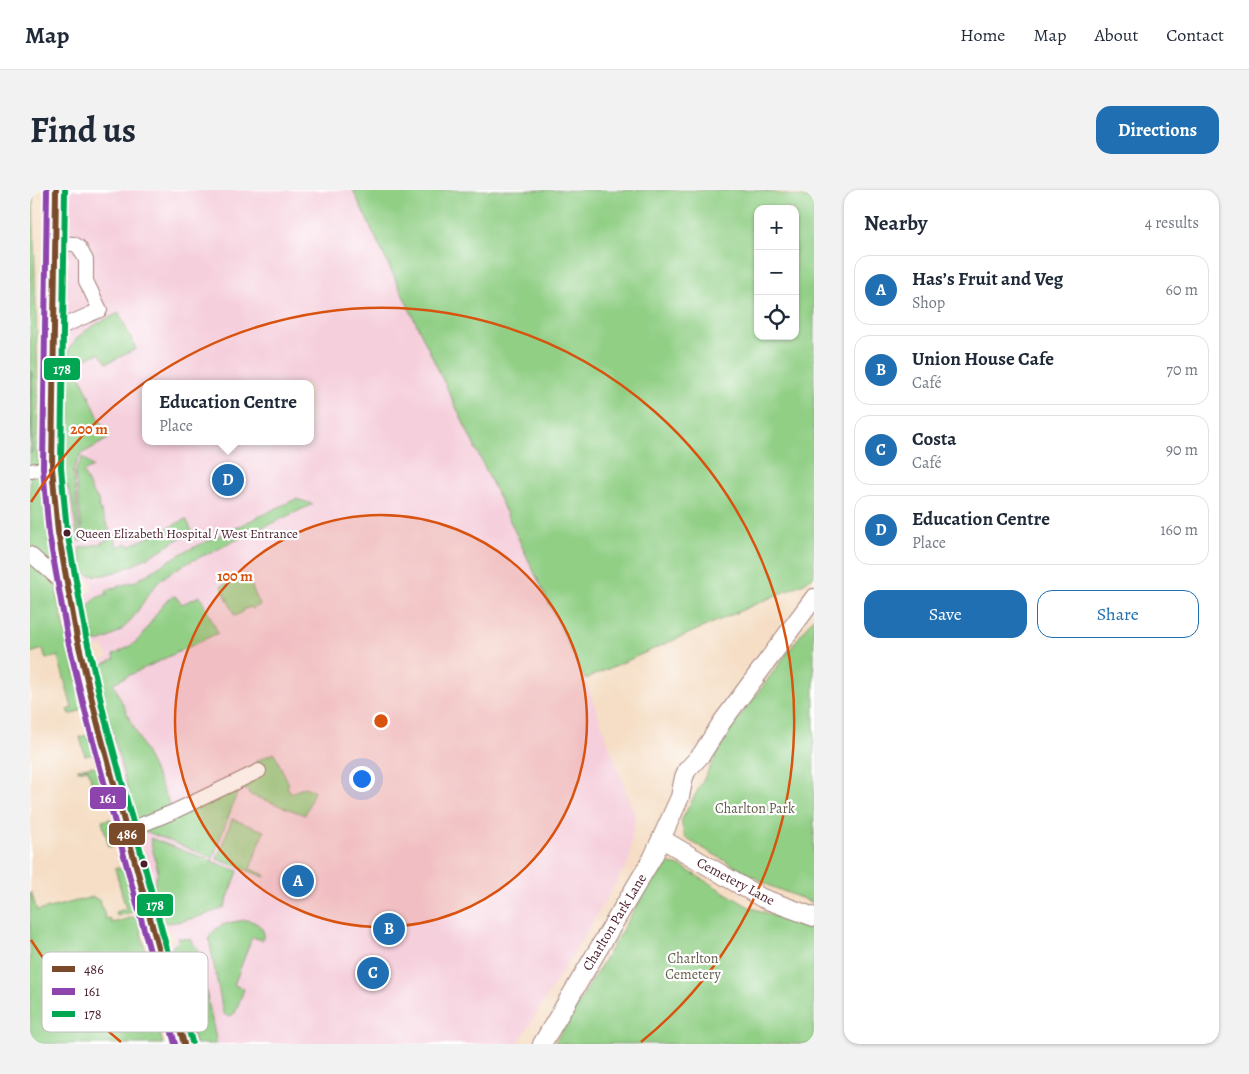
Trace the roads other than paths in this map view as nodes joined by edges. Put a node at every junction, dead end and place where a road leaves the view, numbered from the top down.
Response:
1 (56, 190) edge
2 (55, 243) junction
3 (54, 330) junction
4 (52, 468) junction
5 (30, 471) edge
6 (30, 554) edge
7 (64, 575) junction
8 (814, 598) edge
9 (259, 771) dead end
10 (126, 831) junction
11 (662, 839) junction
12 (814, 917) edge
13 (159, 952) edge
14 (542, 1044) edge

1 - 2 street
2 - 3 street
2 - 3 street
3 - 4 street
4 - 5 street
4 - 7 street
6 - 7 street
7 - 10 street
8 - 11 street, Charlton Park Lane
9 - 10 street
10 - 13 street
11 - 12 street, Cemetery Lane
11 - 14 street, Charlton Park Lane

